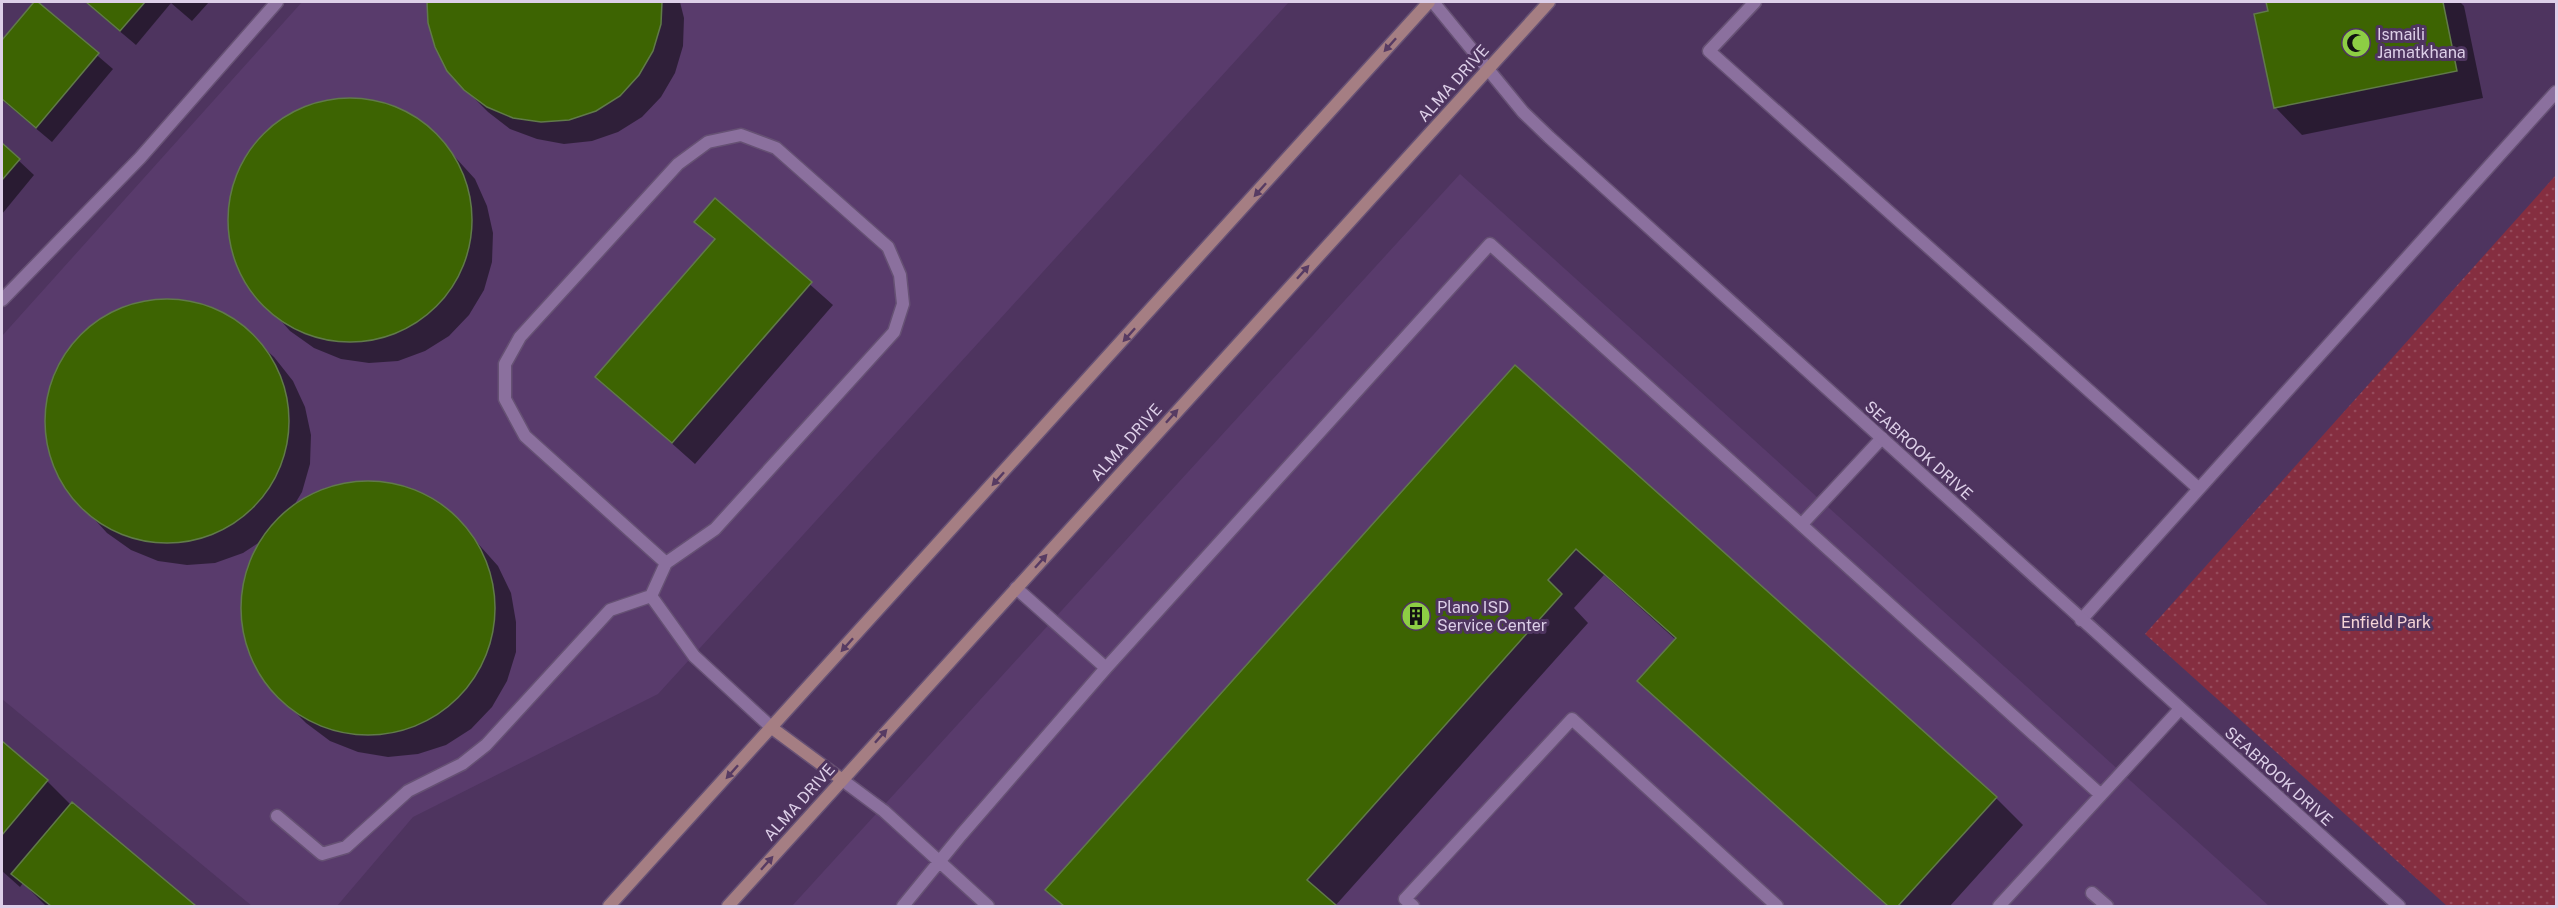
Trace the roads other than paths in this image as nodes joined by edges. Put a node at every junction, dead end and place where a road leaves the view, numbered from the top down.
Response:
1 (277, 2) edge
2 (1431, 2) edge
3 (1549, 2) edge
4 (1755, 2) edge
5 (1488, 69) junction
6 (2556, 92) edge
7 (2, 300) edge
8 (1882, 438) junction
9 (2198, 488) junction
10 (1802, 524) junction
11 (666, 563) junction
12 (1016, 588) junction
13 (651, 596) junction
14 (2081, 620) junction
15 (1106, 668) junction
16 (2180, 709) junction
17 (772, 728) junction
18 (842, 779) junction
19 (2101, 795) junction
20 (277, 816) dead end
21 (940, 862) junction
22 (2092, 893) dead end
23 (609, 906) edge
24 (728, 906) edge
25 (903, 906) edge
26 (988, 906) edge
27 (1413, 906) edge
28 (1777, 906) edge
29 (1999, 906) edge
30 (2107, 906) edge
31 (2399, 906) edge

1 - 7 street
2 - 5 street, SEABROOK DRIVE
2 -> 17 main road
3 - 5 main road, ALMA DRIVE
4 - 9 street
5 - 8 street, SEABROOK DRIVE
12 -> 5 main road, ALMA DRIVE
6 - 9 street
8 - 10 street
8 - 14 street, SEABROOK DRIVE
9 - 14 street
10 - 15 street
10 - 19 street
11 - 11 street
11 - 13 street
12 - 15 street
18 -> 12 main road, ALMA DRIVE
13 - 17 street
13 - 20 street
14 - 16 street, SEABROOK DRIVE
15 - 21 street
16 - 19 street
16 - 31 street, SEABROOK DRIVE
17 - 18 main road
17 -> 23 main road
18 - 21 street
24 -> 18 main road, ALMA DRIVE
19 - 29 street
21 - 25 street
21 - 26 street
22 - 30 street
27 - 28 street

